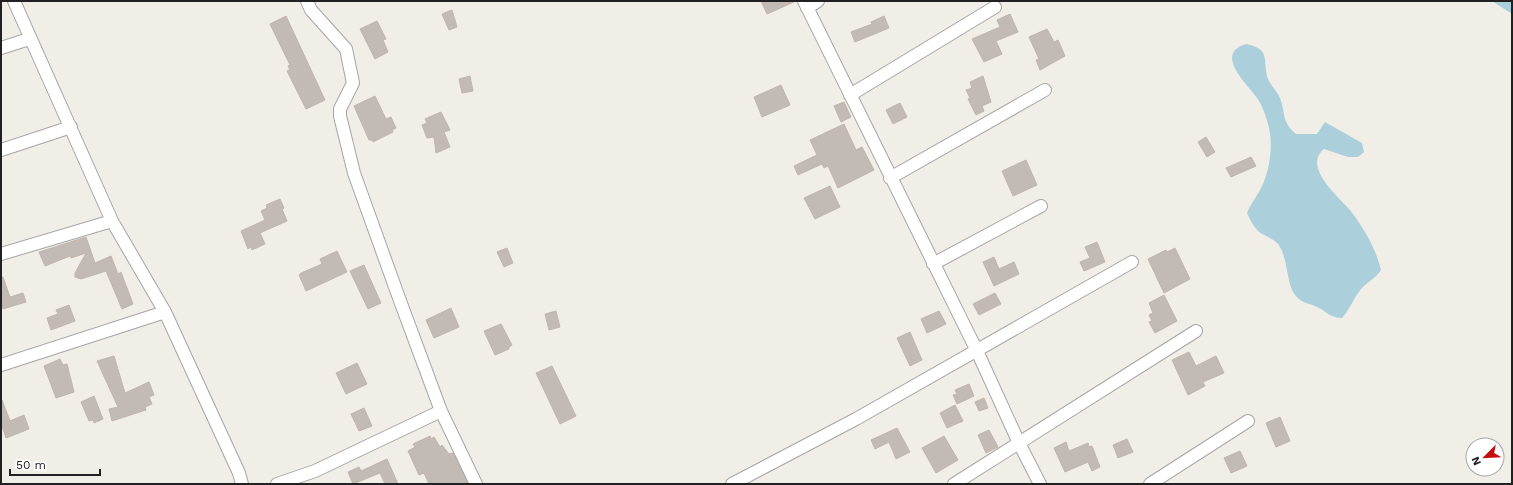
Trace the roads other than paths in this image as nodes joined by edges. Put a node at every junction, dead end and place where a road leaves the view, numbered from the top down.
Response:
1 (14, 1) edge
2 (307, 1) edge
3 (818, 1) edge
4 (806, 4) edge
5 (994, 7) dead end
6 (29, 39) junction
7 (1, 48) edge
8 (1045, 90) dead end
9 (850, 95) junction
10 (71, 127) junction
11 (1, 150) edge
12 (890, 178) junction
13 (1041, 206) dead end
14 (112, 221) junction
15 (1, 254) edge
16 (1132, 262) dead end
17 (933, 264) junction
18 (165, 312) junction
19 (1196, 331) dead end
20 (977, 351) junction
21 (1, 366) edge
22 (441, 411) junction
23 (1248, 421) dead end
24 (1019, 443) junction
25 (242, 484) edge
26 (277, 484) edge
27 (476, 484) edge
28 (732, 484) edge
29 (954, 484) edge
30 (1040, 484) edge
31 (1150, 484) edge

1 - 6 street
2 - 22 street
3 - 4 street
4 - 9 street
5 - 9 street
6 - 7 street
6 - 10 street
8 - 12 street
9 - 12 street
10 - 11 street
10 - 14 street
12 - 17 street
13 - 17 street
14 - 15 street
14 - 18 street
16 - 20 street
17 - 20 street
18 - 21 street
18 - 25 street
19 - 24 street
20 - 24 street
20 - 28 street
22 - 26 street
22 - 27 street
23 - 31 street
24 - 29 street
24 - 30 street

